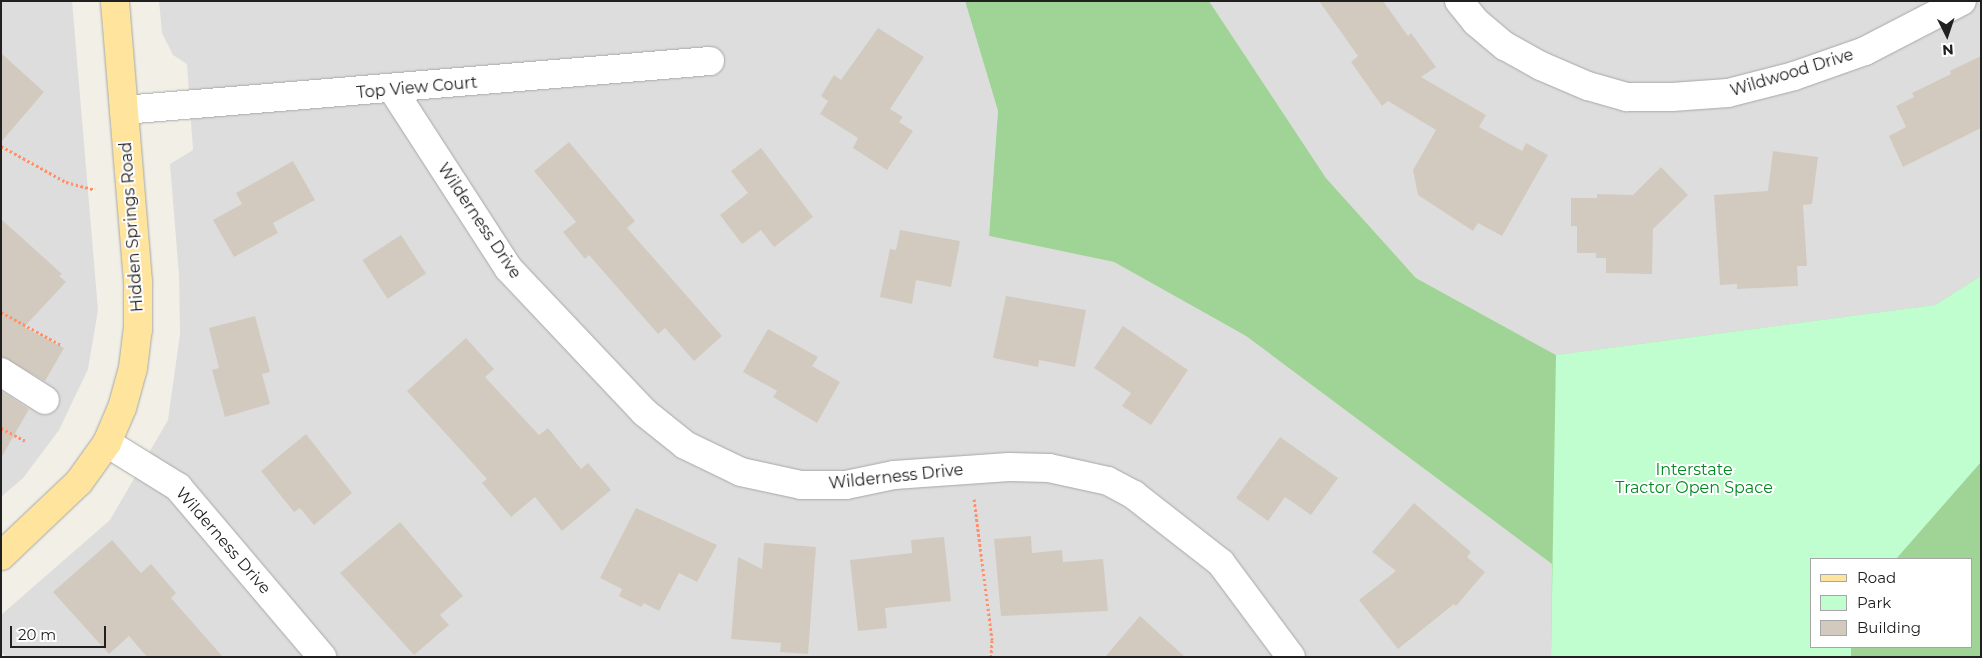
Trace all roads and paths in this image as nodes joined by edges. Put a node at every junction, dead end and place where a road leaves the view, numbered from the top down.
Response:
1 (115, 1) edge
2 (1459, 1) edge
3 (1962, 1) edge
4 (710, 61) dead end
5 (393, 90) junction
6 (124, 110) junction
7 (1, 146) edge
8 (95, 190) dead end
9 (1, 312) edge
10 (61, 345) dead end
11 (1, 372) edge
12 (45, 400) dead end
13 (1, 428) edge
14 (26, 441) dead end
15 (108, 443) junction
16 (973, 497) dead end
17 (1, 556) edge
18 (322, 657) edge
19 (991, 657) edge
20 (1291, 657) edge

1 - 6 main road, Hidden Springs Road
2 - 3 street, Wildwood Drive
4 - 5 street, Top View Court
5 - 6 street, Top View Court
5 - 20 street, Wilderness Drive
6 - 15 main road, Hidden Springs Road
7 - 8 path
9 - 10 path
11 - 12 street
13 - 14 path
15 - 17 main road, Hidden Springs Road
15 - 18 street, Wilderness Drive
16 - 19 path

